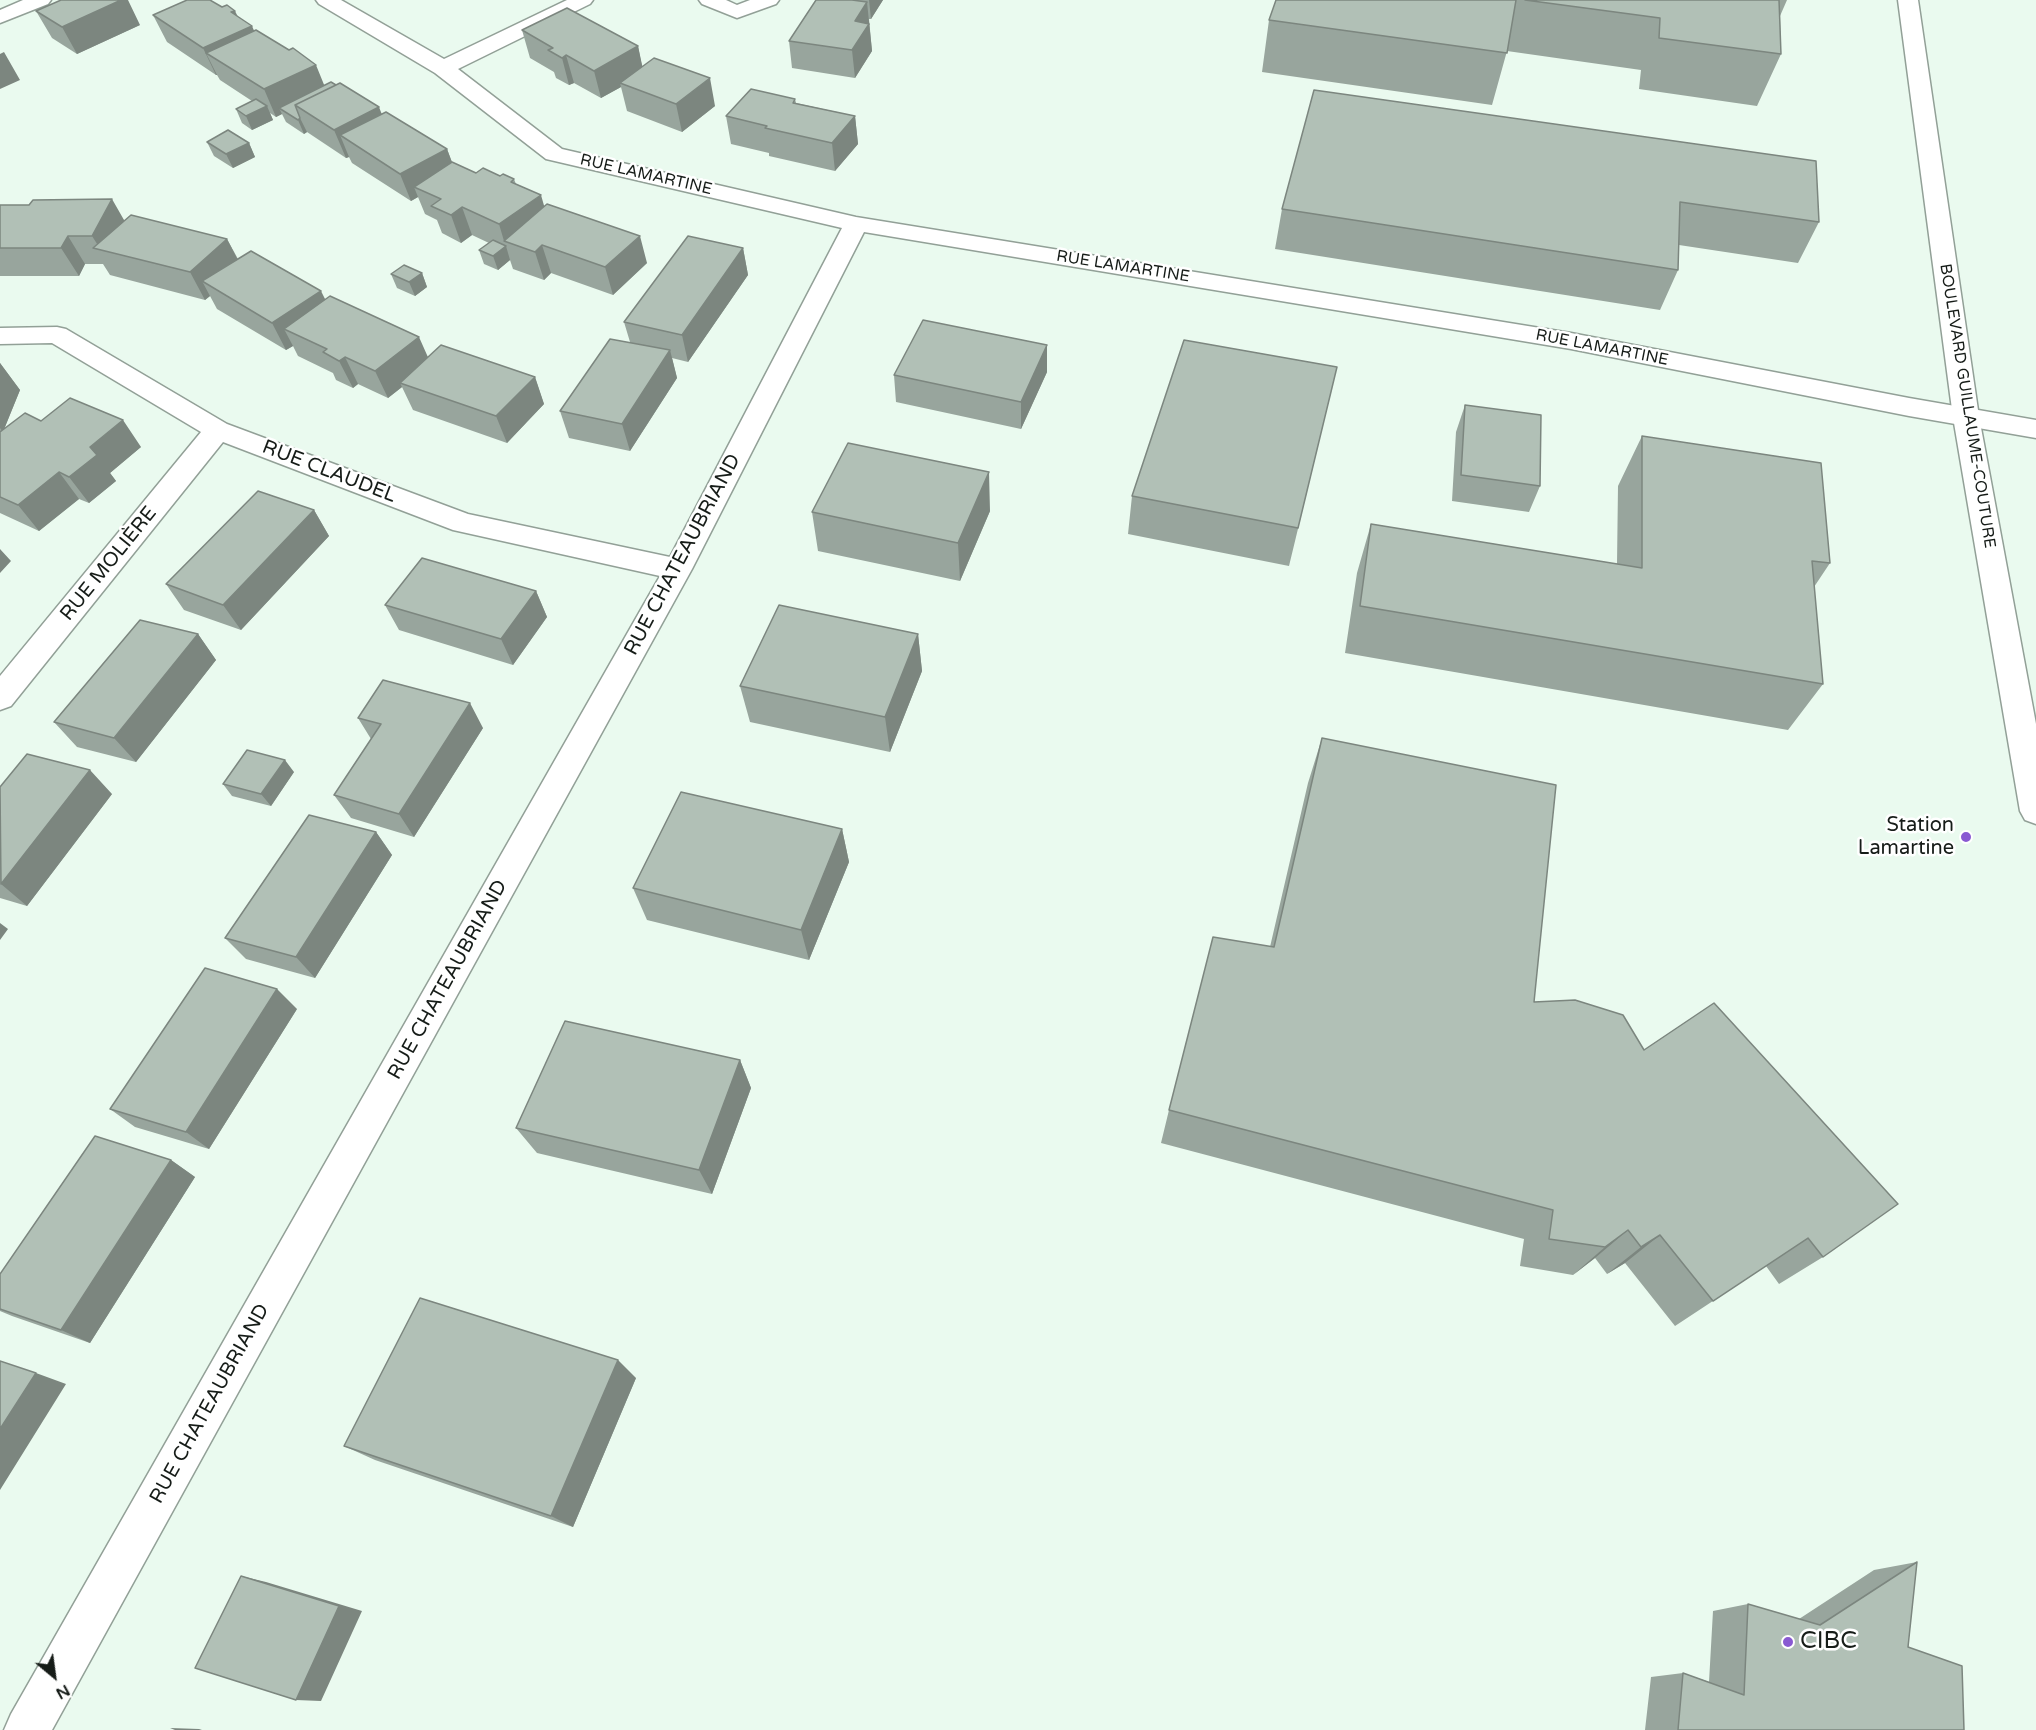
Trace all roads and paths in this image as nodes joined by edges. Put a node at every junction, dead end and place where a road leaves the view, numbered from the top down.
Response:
1 (41, 0) edge
2 (326, 0) edge
3 (583, 0) edge
4 (709, 0) edge
5 (769, 0) edge
6 (1908, 0) edge
7 (0, 17) edge
8 (443, 68) junction
9 (856, 224) junction
10 (0, 336) edge
11 (1966, 417) junction
12 (2036, 429) edge
13 (218, 430) junction
14 (678, 569) junction
15 (0, 698) edge
16 (2036, 810) edge
17 (27, 1730) edge

1 - 7 street
2 - 8 street, RUE LAMARTINE
3 - 8 street
4 - 5 street
6 - 11 street, BOULEVARD GUILLAUME-COUTURE
8 - 9 street, RUE LAMARTINE
9 - 11 street, RUE LAMARTINE
9 - 14 street, RUE CHATEAUBRIAND
10 - 13 street, RUE CLAUDEL
11 - 12 street, RUE LAMARTINE
11 - 16 street, BOULEVARD GUILLAUME-COUTURE
13 - 14 street, RUE CLAUDEL
13 - 15 street, RUE MOLIÈRE
14 - 17 street, RUE CHATEAUBRIAND

